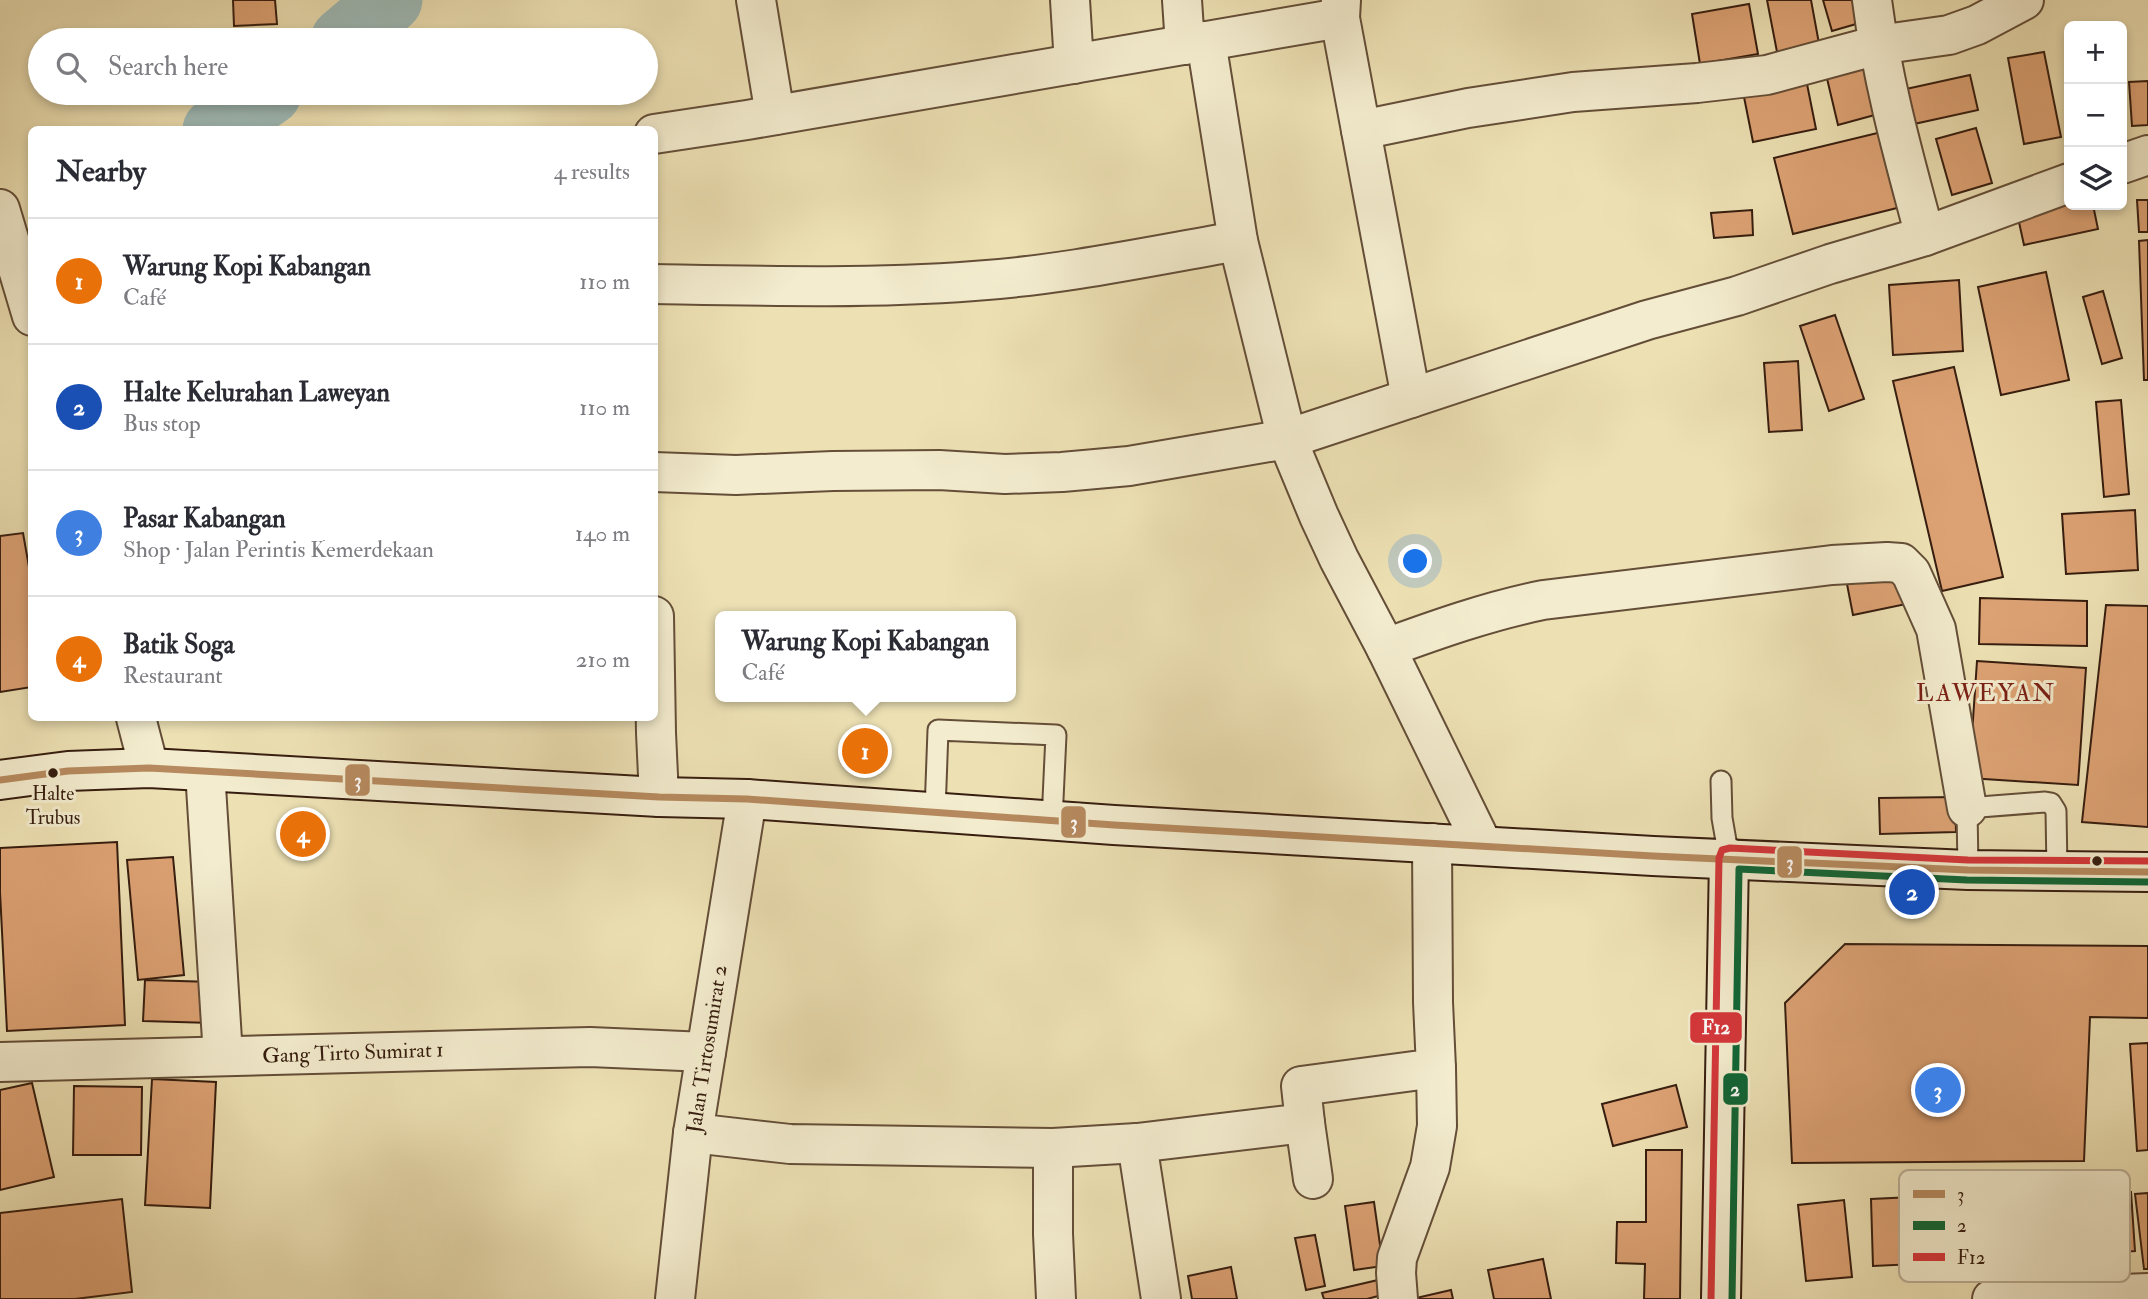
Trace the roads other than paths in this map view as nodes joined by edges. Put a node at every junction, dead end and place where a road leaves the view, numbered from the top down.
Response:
1 (756, 0) edge
2 (1070, 0) edge
3 (1182, 0) edge
4 (1872, 0) edge
5 (2024, 0) edge
6 (1341, 9) edge
7 (1195, 43) junction
8 (1878, 45) junction
9 (1074, 64) junction
10 (775, 115) junction
11 (1361, 130) junction
12 (658, 133) edge
13 (2148, 155) edge
14 (2127, 162) edge
15 (2064, 185) edge
16 (0, 209) edge
17 (1925, 236) junction
18 (1238, 241) junction
19 (658, 284) edge
20 (22, 301) edge
21 (1410, 398) junction
22 (1286, 439) junction
23 (658, 472) edge
24 (1386, 648) junction
25 (137, 721) edge
26 (656, 721) edge
27 (149, 768) junction
28 (205, 771) junction
29 (0, 780) edge
30 (1721, 781) dead end
31 (659, 797) junction
32 (747, 799) junction
33 (1967, 808) junction
34 (934, 813) junction
35 (1052, 821) junction
36 (1432, 843) junction
37 (1482, 846) junction
38 (1729, 858) junction
39 (1968, 870) junction
40 (2057, 870) junction
41 (2148, 872) edge
42 (706, 1052) junction
43 (223, 1056) junction
44 (0, 1062) edge
45 (1436, 1068) junction
46 (1305, 1123) junction
47 (693, 1133) junction
48 (1137, 1143) junction
49 (1053, 1148) junction
50 (1312, 1179) dead end
51 (2148, 1293) edge
52 (675, 1299) edge
53 (1056, 1299) edge
54 (1161, 1299) edge
55 (1398, 1299) edge
56 (1721, 1299) edge
57 (1992, 1299) edge

1 - 10 street
2 - 9 street
3 - 7 street
4 - 8 street
5 - 8 street
6 - 7 street
6 - 11 street
7 - 9 street
7 - 18 street
8 - 11 street
8 - 17 street
9 - 10 street
10 - 12 street
11 - 21 street
13 - 14 street
15 - 17 street
16 - 20 street
17 - 21 street
18 - 19 street
18 - 22 street
21 - 22 street
22 - 23 street
22 - 24 street
24 - 33 street
24 - 37 street
25 - 27 street
26 - 31 street
27 - 28 street
27 - 29 street
28 - 31 street
28 - 43 street
30 - 38 lane
31 - 32 street
32 - 34 street
32 - 42 street, Jalan Tirtosumirat 2
33 - 39 lane
33 - 40 lane
34 - 35 street
34 - 35 lane
35 - 36 street
36 - 37 street
36 - 45 street
37 - 38 street
38 - 39 street
38 - 56 street
39 - 40 street
40 - 41 street
42 - 43 street, Gang Tirto Sumirat 1
42 - 47 street, Jalan Tirtosumirat 2
43 - 44 street, Gang Tirto Sumirat 1
45 - 46 street
45 - 55 street
46 - 48 street
46 - 50 street
47 - 49 street
47 - 52 street, Jalan Tirtosumirat 2
48 - 49 street
48 - 54 street
49 - 53 street
51 - 57 street

